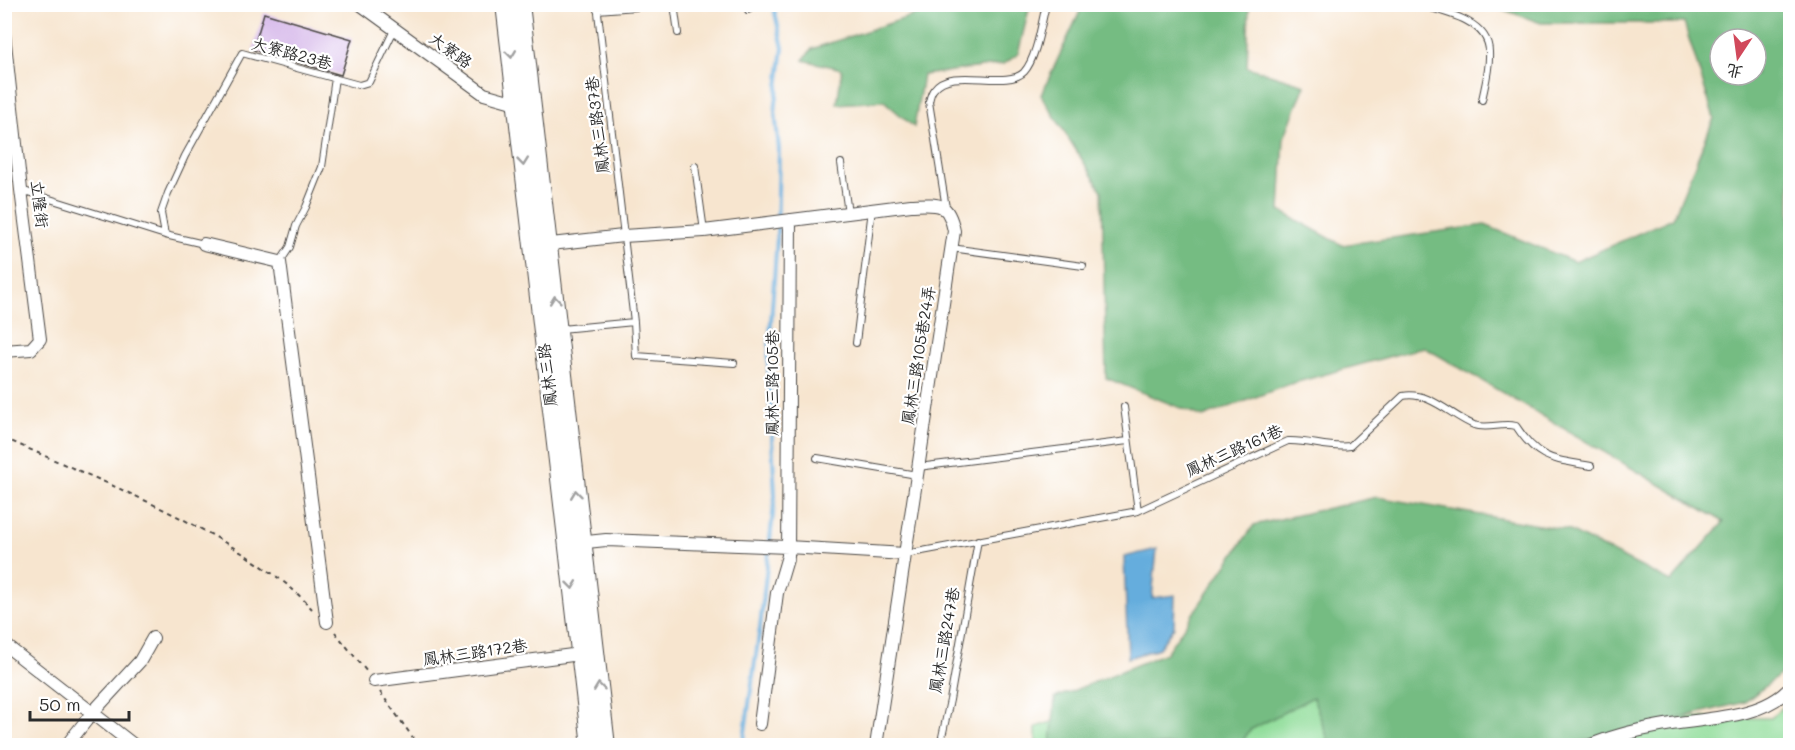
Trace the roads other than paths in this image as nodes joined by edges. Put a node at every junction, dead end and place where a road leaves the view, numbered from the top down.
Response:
1 (360, 4) edge
2 (505, 4) edge
3 (520, 4) edge
4 (1048, 4) edge
5 (1415, 4) edge
6 (675, 5) edge
7 (597, 7) edge
8 (394, 30) junction
9 (678, 33) dead end
10 (4, 34) edge
11 (335, 78) junction
12 (1482, 100) dead end
13 (524, 103) junction
14 (841, 163) dead end
15 (695, 166) dead end
16 (21, 190) junction
17 (946, 208) junction
18 (872, 209) junction
19 (848, 213) junction
20 (782, 221) junction
21 (704, 231) junction
22 (165, 235) junction
23 (623, 236) junction
24 (204, 244) joint
25 (540, 245) junction
26 (951, 248) junction
27 (280, 262) junction
28 (1083, 266) dead end
29 (634, 322) junction
30 (558, 330) junction
31 (856, 343) dead end
32 (4, 351) edge
33 (734, 363) dead end
34 (1124, 407) dead end
35 (1128, 441) junction
36 (818, 458) dead end
37 (1591, 466) dead end
38 (918, 471) junction
39 (1138, 511) junction
40 (978, 540) junction
41 (574, 543) junction
42 (785, 547) junction
43 (905, 554) junction
44 (327, 622) road end
45 (153, 638) dead end
46 (4, 644) edge
47 (580, 654) junction
48 (374, 681) road end
49 (1791, 688) edge
50 (93, 712) junction
51 (760, 724) dead end
52 (66, 746) edge
53 (135, 746) edge
54 (591, 746) edge
55 (606, 746) edge
56 (876, 746) edge
57 (940, 746) edge
58 (1588, 746) edge

1 - 8 street, 大寮路
2 -> 13 main road, 鳳林三路
3 - 13 main road, 鳳林三路
4 - 17 lane
5 - 12 lane
6 - 7 lane, 鳳林三路37巷
6 - 9 lane
7 - 23 lane, 鳳林三路37巷
8 - 11 lane, 大寮路23巷
8 - 13 street, 大寮路
10 - 16 street, 立隆街
11 - 22 lane, 大寮路23巷
11 - 27 lane
13 - 25 main road, 鳳林三路
14 - 19 lane
15 - 21 lane
16 - 22 lane
16 - 32 street, 立隆街
17 - 18 street
17 - 26 street, 鳳林三路105巷24弄
18 - 19 street
18 - 31 lane
19 - 20 street
20 - 21 street
20 - 42 street, 鳳林三路105巷
21 - 23 street
22 - 24 lane
23 - 25 street
23 - 29 lane
24 - 27 street
30 -> 25 main road, 鳳林三路
25 - 41 main road, 鳳林三路
26 - 28 lane
26 - 38 street, 鳳林三路105巷24弄
27 - 44 street
29 - 30 lane
29 - 33 lane
41 -> 30 main road, 鳳林三路
34 - 35 lane
35 - 38 lane
35 - 39 lane
36 - 38 lane
37 - 39 lane, 鳳林三路161巷
38 - 43 street
39 - 40 lane, 鳳林三路161巷
40 - 43 lane, 鳳林三路161巷
40 - 57 lane, 鳳林三路247巷
41 - 42 street
41 -> 47 main road, 鳳林三路
55 -> 41 main road, 鳳林三路
42 - 43 street
42 - 51 street, 鳳林三路105巷
43 - 56 street
45 - 50 street
46 - 50 street
47 - 48 street, 鳳林三路172巷
47 - 54 main road, 鳳林三路
49 - 58 street
50 - 52 street
50 - 53 street

